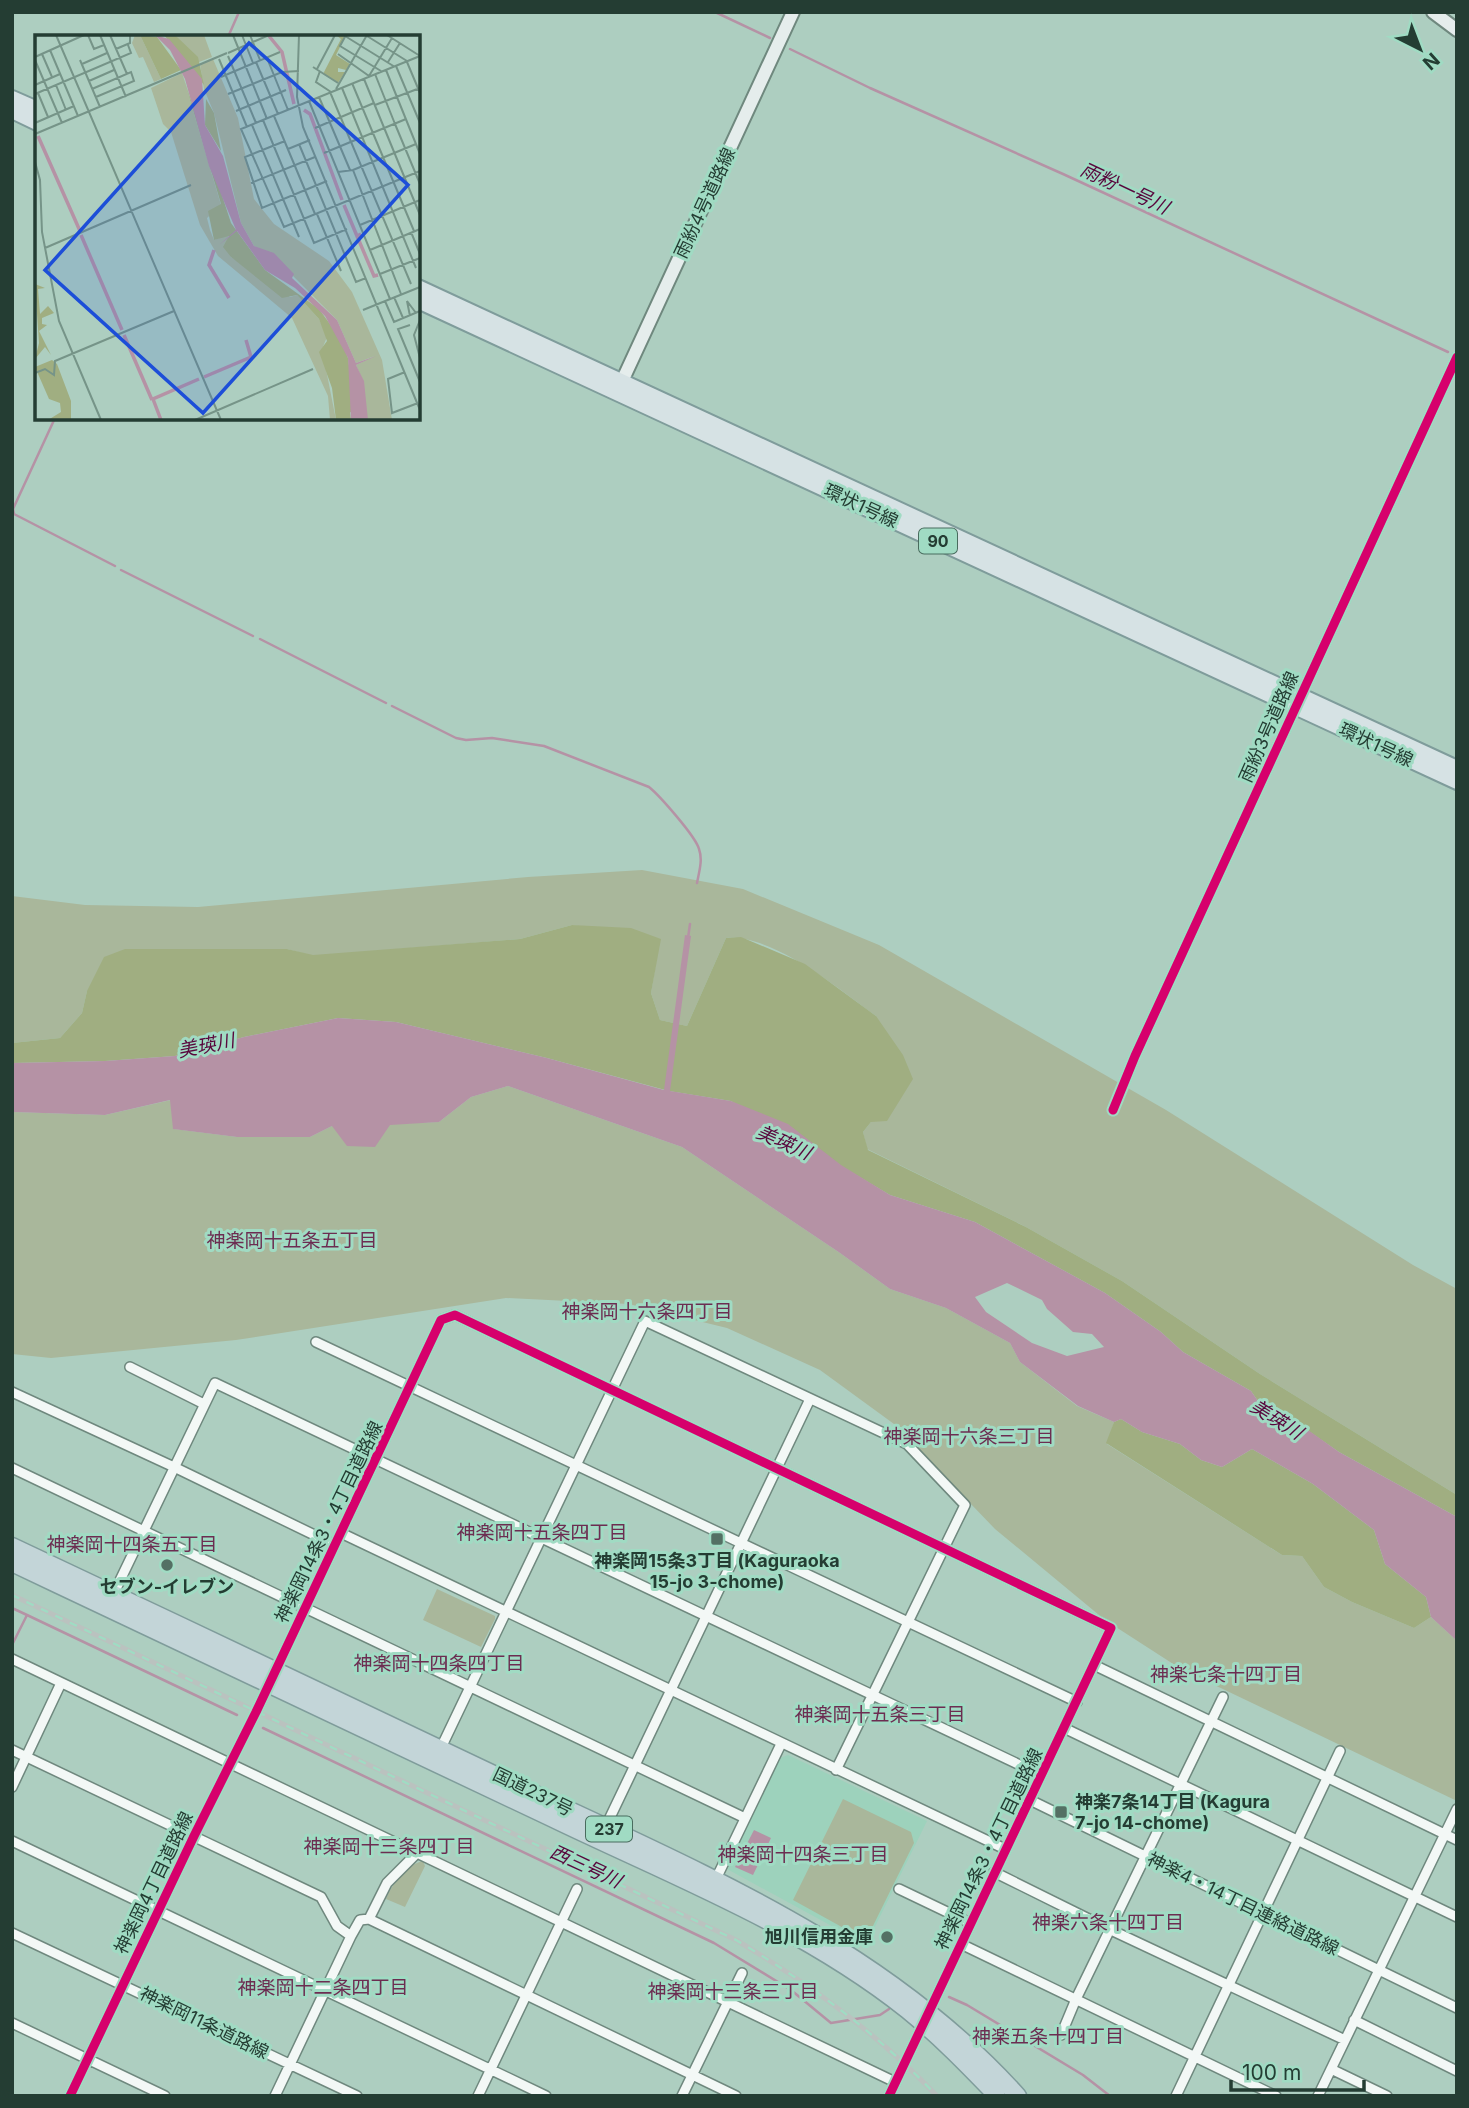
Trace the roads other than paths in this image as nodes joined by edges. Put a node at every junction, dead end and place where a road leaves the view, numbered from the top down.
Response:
1 (793, 12) edge
2 (1433, 12) edge
3 (1457, 30) edge
4 (12, 98) edge
5 (35, 108) edge
6 (12, 111) edge
7 (35, 122) edge
8 (420, 288) edge
9 (420, 302) edge
10 (1457, 357) edge
11 (619, 387) junction
12 (1298, 701) junction
13 (1457, 768) edge
14 (1457, 782) edge
15 (1113, 1111) dead end
16 (316, 1342) dead end
17 (130, 1367) dead end
18 (411, 1386) junction
19 (612, 1390) junction
20 (12, 1392) edge
21 (810, 1399) junction
22 (204, 1404) junction
23 (376, 1460) junction
24 (577, 1464) junction
25 (174, 1466) junction
26 (12, 1468) edge
27 (778, 1469) junction
28 (144, 1530) junction
29 (341, 1533) junction
30 (542, 1538) junction
31 (742, 1542) junction
32 (335, 1545) junction
33 (12, 1546) edge
34 (943, 1548) junction
35 (12, 1563) edge
36 (110, 1601) junction
37 (305, 1608) junction
38 (506, 1611) junction
39 (707, 1616) junction
40 (908, 1622) junction
41 (12, 1659) edge
42 (1094, 1665) junction
43 (272, 1678) junction
44 (61, 1683) junction
45 (470, 1685) junction
46 (671, 1690) junction
47 (873, 1695) junction
48 (1223, 1698) dead end
49 (1077, 1702) junction
50 (1210, 1721) junction
51 (1065, 1728) junction
52 (781, 1744) junction
53 (12, 1749) edge
54 (1340, 1751) dead end
55 (438, 1755) junction
56 (27, 1756) junction
57 (229, 1764) junction
58 (636, 1765) junction
59 (836, 1770) junction
60 (1041, 1775) junction
61 (1327, 1778) junction
62 (1180, 1784) junction
63 (12, 1787) edge
64 (1030, 1800) junction
65 (1457, 1809) edge
66 (745, 1818) junction
67 (602, 1834) junction
68 (1444, 1834) junction
69 (194, 1836) junction
70 (1297, 1840) junction
71 (1457, 1840) edge
72 (12, 1841) edge
73 (1005, 1849) junction
74 (418, 1853) junction
75 (1146, 1857) junction
76 (994, 1872) junction
77 (712, 1886) junction
78 (578, 1889) dead end
79 (899, 1889) dead end
80 (1414, 1897) junction
81 (159, 1910) junction
82 (1262, 1913) junction
83 (1457, 1917) edge
84 (369, 1919) junction
85 (562, 1922) junction
86 (970, 1923) junction
87 (1111, 1930) junction
88 (12, 1933) edge
89 (351, 1936) junction
90 (961, 1944) junction
91 (1379, 1970) junction
92 (742, 1973) dead end
93 (123, 1984) junction
94 (1227, 1984) junction
95 (326, 1990) junction
96 (526, 1995) junction
97 (1076, 1999) junction
98 (727, 2001) junction
99 (1457, 2008) edge
100 (926, 2018) junction
101 (1354, 2020) junction
102 (12, 2022) edge
103 (1061, 2035) dead end
104 (1345, 2040) junction
105 (1194, 2056) junction
106 (88, 2059) junction
107 (290, 2064) junction
108 (491, 2069) junction
109 (1331, 2069) junction
110 (1457, 2071) edge
111 (692, 2075) junction
112 (895, 2082) junction
113 (70, 2096) edge
114 (165, 2096) edge
115 (275, 2096) edge
116 (357, 2096) edge
117 (478, 2096) edge
118 (546, 2096) edge
119 (682, 2096) edge
120 (736, 2096) edge
121 (888, 2096) edge
122 (997, 2096) edge
123 (1018, 2096) edge
124 (1176, 2096) edge
125 (1276, 2096) edge
126 (1318, 2096) edge
127 (1387, 2096) edge

1 - 11 street, 雨紛4号道路線
2 - 3 street
4 - 5 main road
6 - 7 main road
8 - 11 main road, 環状1号線 / 90
9 - 11 main road, 環状1号線 / 90
10 - 12 street, 雨紛3号道路線
11 - 12 main road, 環状1号線 / 90
12 - 13 main road, 環状1号線 / 90
12 - 14 main road, 環状1号線 / 90
12 - 15 street, 雨紛3号道路線
16 - 18 street
17 - 22 street
18 - 19 street, 神楽岡14条3・4丁目道路線
18 - 23 street, 神楽岡14条3・4丁目道路線
18 - 24 street
19 - 21 street
19 - 24 street
19 - 27 street, 神楽岡14条3・4丁目道路線
20 - 25 street
21 - 27 street
21 - 34 street
22 - 23 street
22 - 25 street
23 - 29 street, 神楽岡14条3・4丁目道路線
23 - 30 street
24 - 30 street
24 - 31 street
25 - 28 street
25 - 32 street
26 - 28 street
27 - 31 street
27 - 34 street, 神楽岡14条3・4丁目道路線
28 - 36 street
28 - 37 street
29 - 32 street, 神楽岡14条3・4丁目道路線
29 - 38 street
30 - 38 street
30 - 39 street
31 - 39 street
31 - 40 street
32 - 37 street, 神楽岡14条3・4丁目道路線
33 - 36 highway, 国道237号 / 237
34 - 40 street
34 - 42 street, 神楽岡14条3・4丁目道路線
35 - 36 highway, 国道237号 / 237
36 - 43 highway, 国道237号 / 237
37 - 43 street, 神楽岡14条3・4丁目道路線
37 - 45 street
38 - 45 street
38 - 46 street
39 - 46 street
39 - 47 street
40 - 47 street
40 - 49 street
41 - 44 street
42 - 49 street, 神楽岡14条3・4丁目道路線
42 - 50 street
43 - 55 highway, 国道237号 / 237
43 - 57 street, 神楽岡4丁目道路線
44 - 56 street
44 - 57 street
45 - 55 street
45 - 58 street
46 - 52 street
46 - 58 street
47 - 59 street
47 - 60 street
48 - 50 street
49 - 51 street, 神楽岡14条3・4丁目道路線
50 - 61 street
50 - 62 street
51 - 60 street, 神楽岡14条3・4丁目道路線
51 - 62 street
52 - 59 street
52 - 66 street
53 - 56 street
54 - 61 street
55 - 67 highway, 国道237号 / 237
56 - 63 street
56 - 69 street
57 - 69 street, 神楽岡4丁目道路線
57 - 74 street
58 - 66 street
58 - 67 street
59 - 73 street
60 - 64 street, 神楽岡14条3・4丁目道路線
61 - 68 street
61 - 70 street
62 - 70 street
62 - 75 street
64 - 73 street, 神楽岡14条3・4丁目道路線
64 - 75 street, 神楽4・14丁目連絡道路線
65 - 68 street
66 - 77 street
67 - 77 highway, 国道237号 / 237
68 - 71 street
68 - 80 street
69 - 81 street, 神楽岡4丁目道路線
69 - 89 street
70 - 80 street
70 - 82 street
72 - 81 street
73 - 76 street, 神楽岡14条3・4丁目道路線
74 - 84 street
74 - 85 street
75 - 82 street, 神楽4・14丁目連絡道路線
75 - 87 street
76 - 86 street, 神楽岡14条3・4丁目道路線
76 - 87 street
77 - 100 highway, 国道237号 / 237
78 - 85 street
79 - 86 street
80 - 83 street
80 - 91 street
81 - 93 street, 神楽岡4丁目道路線
81 - 95 street
82 - 91 street, 神楽4・14丁目連絡道路線
82 - 94 street
84 - 89 street
84 - 96 street
85 - 96 street
85 - 98 street
86 - 90 street, 神楽岡14条3・4丁目道路線
87 - 94 street
87 - 97 street
88 - 93 street, 神楽岡11条道路線
89 - 95 street
90 - 97 street
90 - 100 street, 神楽岡14条3・4丁目道路線
91 - 99 street, 神楽4・14丁目連絡道路線
91 - 101 street
92 - 98 street
93 - 106 street, 神楽岡4丁目道路線
93 - 107 street, 神楽岡11条道路線
94 - 104 street
94 - 105 street
95 - 107 street
95 - 108 street
96 - 108 street
96 - 111 street
97 - 103 street
97 - 105 street
98 - 111 street
98 - 112 street
100 - 112 street, 神楽岡14条3・4丁目道路線
100 - 122 highway, 国道237号 / 237
100 - 123 highway, 国道237号 / 237
101 - 104 street
101 - 110 street
102 - 106 street
104 - 109 street
105 - 124 street
105 - 125 street
106 - 113 street, 神楽岡4丁目道路線
106 - 114 street
107 - 115 street
107 - 116 street, 神楽岡11条道路線
108 - 117 street
108 - 118 street
109 - 126 street
109 - 127 street
111 - 119 street
111 - 120 street
112 - 121 street, 神楽岡14条3・4丁目道路線

